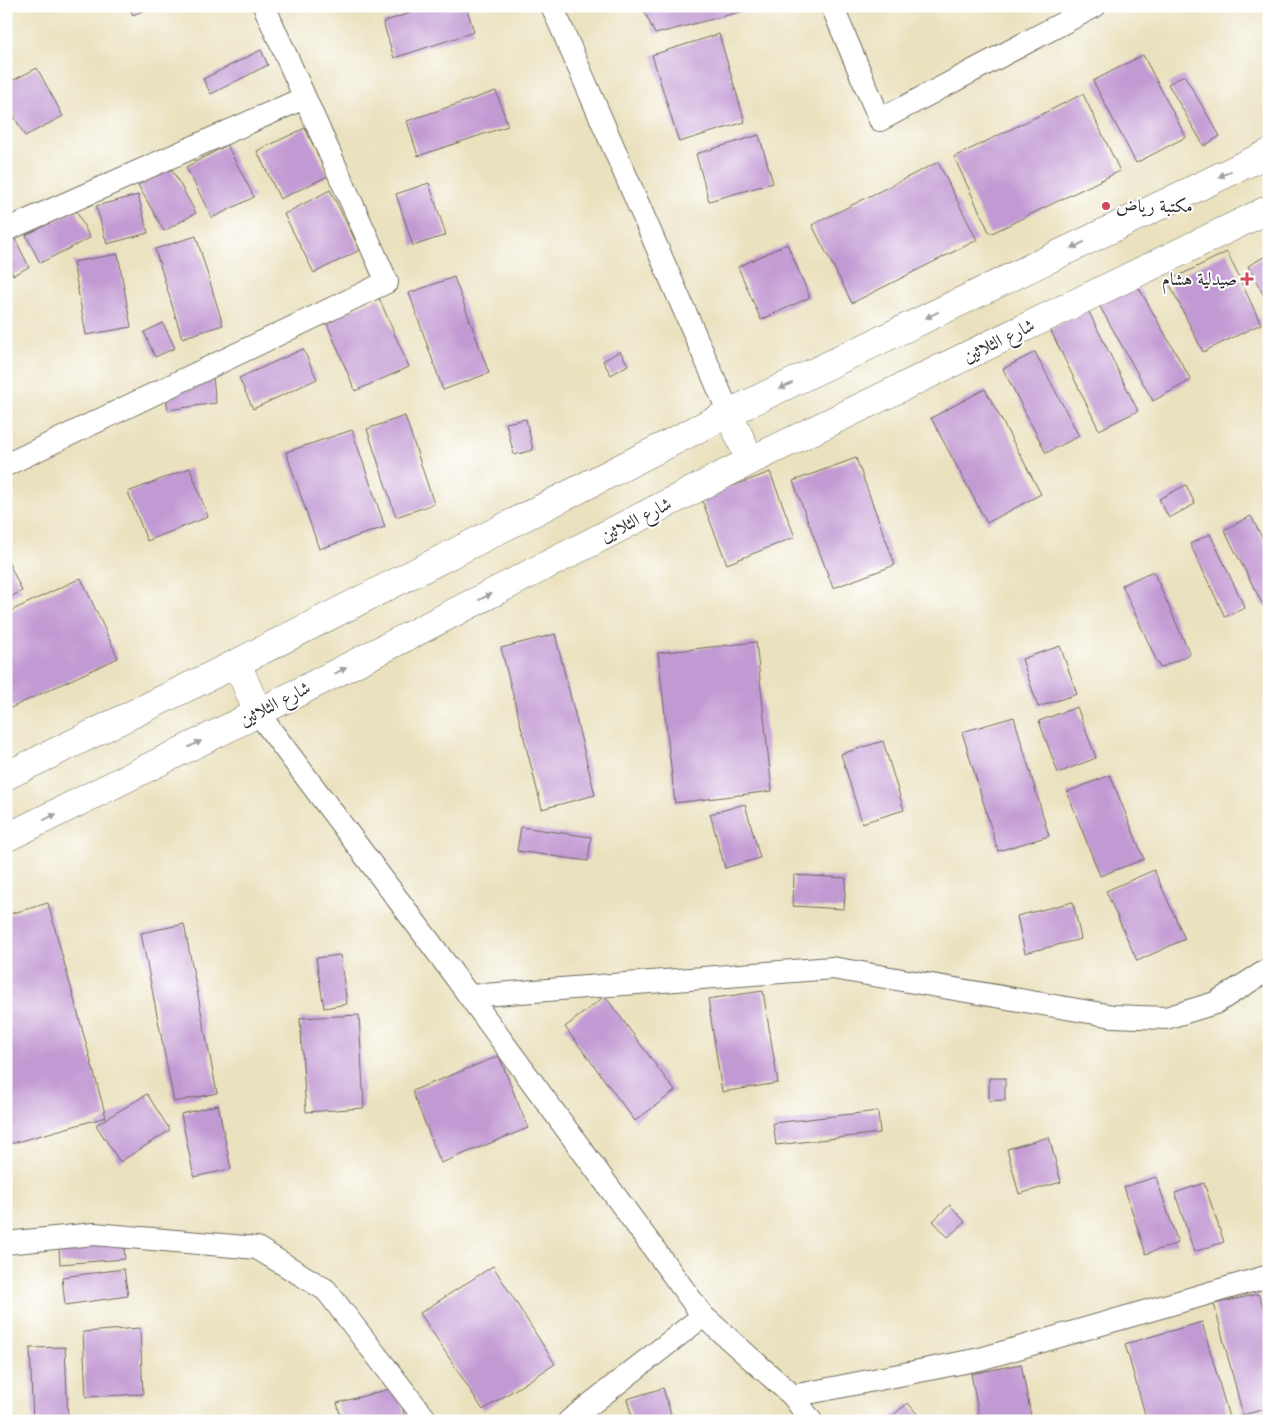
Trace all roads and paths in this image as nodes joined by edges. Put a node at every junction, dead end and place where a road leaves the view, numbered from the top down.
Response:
1 (264, 6) edge
2 (552, 6) edge
3 (832, 6) edge
4 (1095, 6) edge
5 (304, 98) junction
6 (1269, 153) edge
7 (1269, 209) edge
8 (6, 230) edge
9 (729, 413) junction
10 (750, 461) junction
11 (6, 465) edge
12 (237, 663) junction
13 (258, 713) junction
14 (6, 776) edge
15 (6, 838) edge
16 (1269, 969) edge
17 (470, 996) junction
18 (6, 1243) edge
19 (1269, 1276) edge
20 (703, 1316) junction
21 (793, 1396) junction
22 (427, 1421) edge
23 (569, 1421) edge
24 (811, 1421) edge

1 - 5 street
2 - 9 street
3 - 4 street
5 - 8 street
5 - 11 street
6 -> 9 street
7 - 10 street, شارع الثلاثين
9 - 10 street
9 - 12 street
13 -> 10 street, شارع الثلاثين
12 - 13 street
12 - 14 street
15 -> 13 street, شارع الثلاثين
13 - 17 street
16 - 17 street
17 - 20 street
18 - 22 street
19 - 21 street
20 - 21 street
20 - 23 street
21 - 24 street

